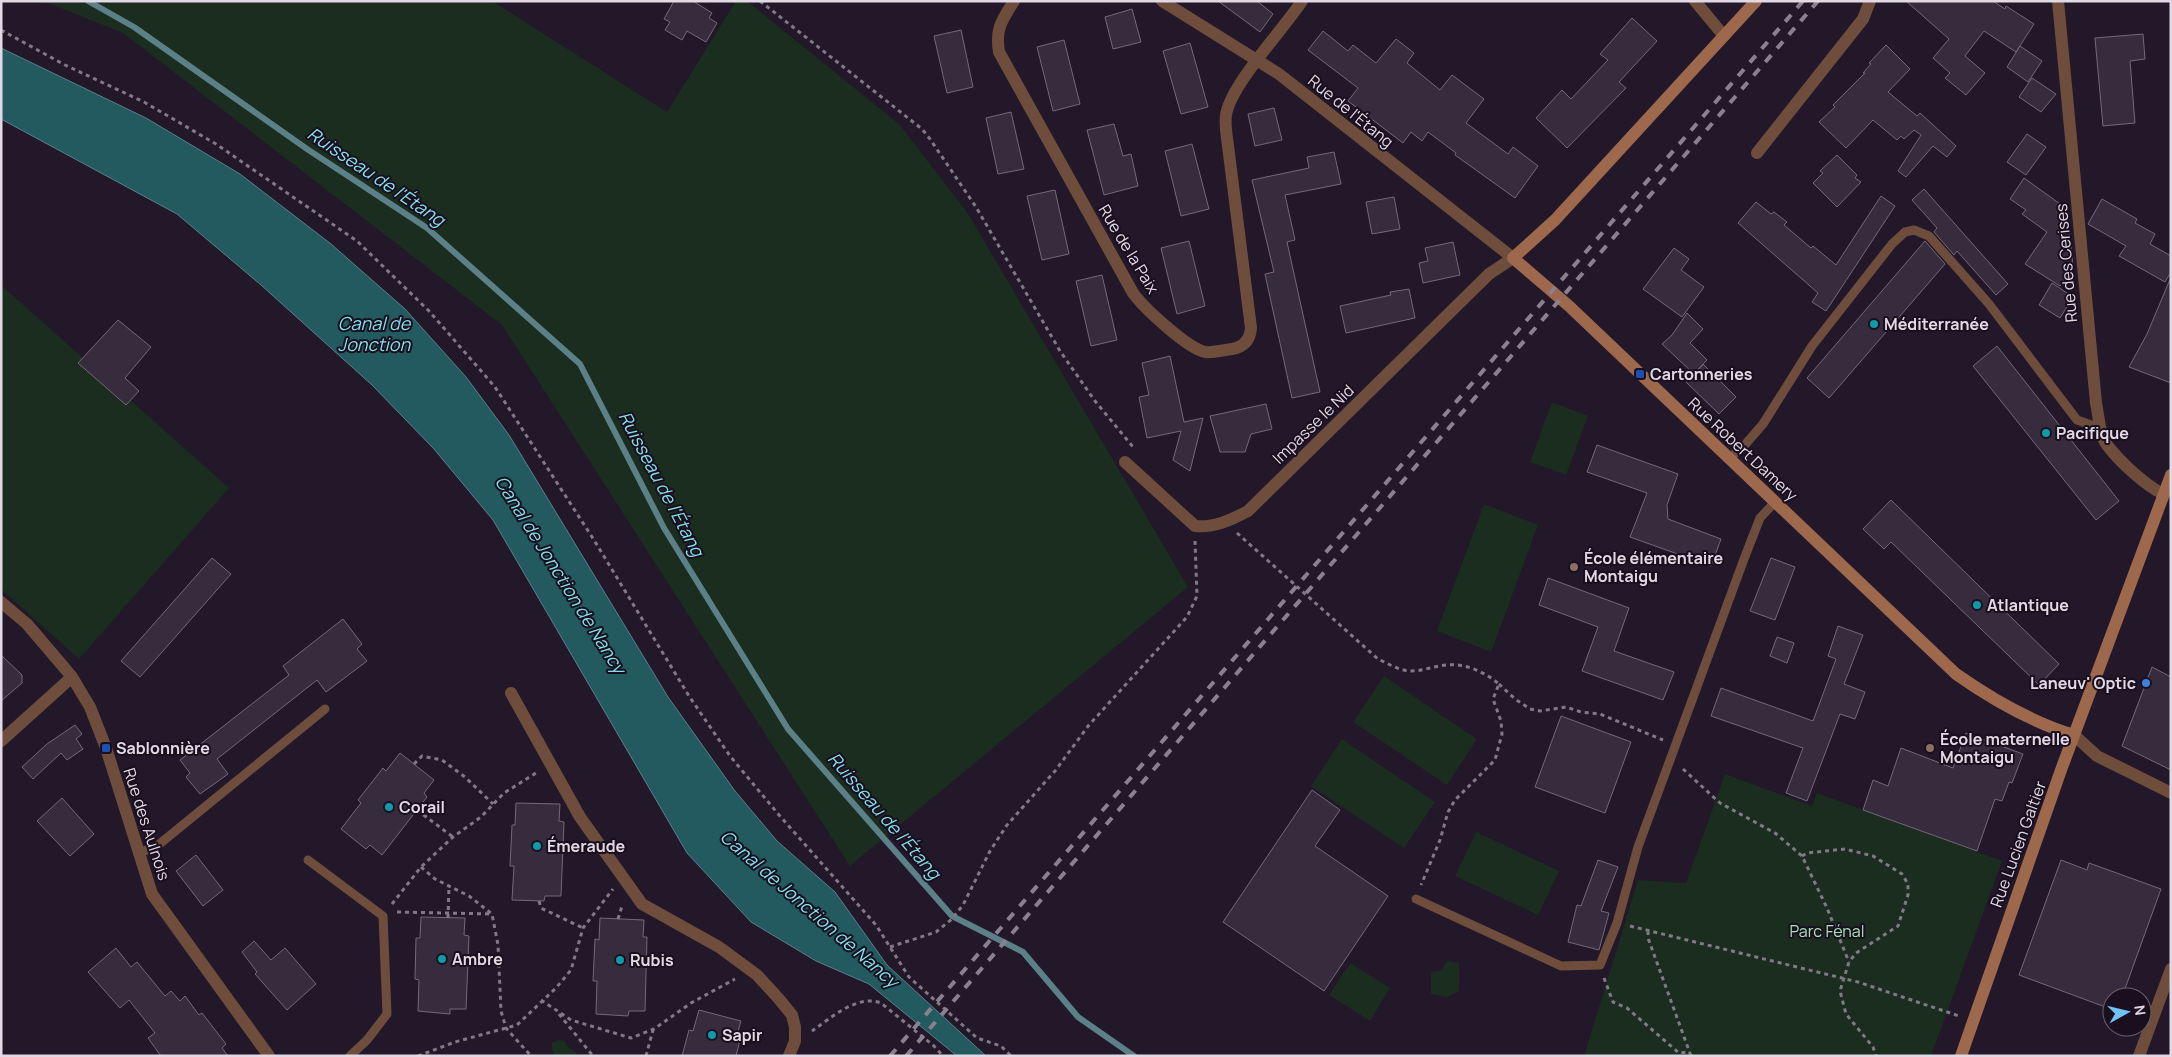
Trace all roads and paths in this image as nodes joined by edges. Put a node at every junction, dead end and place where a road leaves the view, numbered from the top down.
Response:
1 (760, 1) edge
2 (1014, 1) edge
3 (1162, 1) edge
4 (1302, 1) edge
5 (1695, 1) edge
6 (1756, 1) edge
7 (1870, 1) edge
8 (2058, 1) edge
9 (1, 30) edge
10 (1724, 36) junction
11 (1258, 60) junction
12 (1757, 153) dead end
13 (1512, 258) junction
14 (2100, 428) junction
15 (1729, 458) junction
16 (1125, 462) joint
17 (2171, 475) edge
18 (2164, 494) junction
19 (1775, 502) junction
20 (1223, 522) junction
21 (1195, 526) junction
22 (1, 602) edge
23 (72, 677) junction
24 (1500, 684) junction
25 (511, 693) dead end
26 (325, 709) dead end
27 (2074, 735) junction
28 (1, 741) edge
29 (1676, 746) junction
30 (1672, 758) junction
31 (414, 764) dead end
32 (551, 765) junction
33 (2171, 793) edge
34 (493, 804) junction
35 (417, 810) dead end
36 (453, 837) junction
37 (139, 853) junction
38 (1802, 856) junction
39 (308, 860) dead end
40 (421, 867) junction
41 (624, 878) junction
42 (449, 886) junction
43 (1416, 898) joint
44 (539, 901) dead end
45 (384, 914) junction
46 (492, 914) junction
47 (448, 918) dead end
48 (1617, 923) junction
49 (582, 928) junction
50 (1648, 930) junction
51 (890, 947) junction
52 (1849, 962) junction
53 (1600, 965) junction
54 (2171, 969) edge
55 (750, 970) junction
56 (1844, 978) junction
57 (542, 1000) junction
58 (556, 1010) junction
59 (1972, 1020) junction
60 (506, 1028) junction
61 (654, 1029) junction
62 (795, 1041) junction
63 (1690, 1054) edge
64 (353, 1055) edge
65 (269, 1056) edge
66 (418, 1056) edge
67 (532, 1056) edge
68 (593, 1056) edge
69 (646, 1056) edge
70 (789, 1056) edge
71 (943, 1056) edge
72 (1011, 1056) edge
73 (1876, 1056) edge
74 (1961, 1056) edge
75 (2139, 1056) edge

1 - 16 path
2 - 11 street, Rue de la Paix
3 - 11 street, Rue de l'Étang
4 - 11 street
5 - 10 street
6 - 10 street
7 - 12 street
8 - 14 street, Rue des Cerises
9 - 51 path
10 - 13 street
11 - 13 street, Rue de l'Étang
13 - 15 street, Rue Robert Damery
13 - 20 street, Impasse le Nid
14 - 15 lane
14 - 18 street, Rue des Cerises
15 - 19 street, Rue Robert Damery
16 - 21 street
17 - 18 street, Rue Lucien Galtier
18 - 27 street, Rue Lucien Galtier
19 - 27 street, Rue Robert Damery
19 - 29 lane
20 - 21 street, Impasse le Nid
20 - 24 path
21 - 51 path
22 - 23 street, Rue des Aulnois
23 - 28 street
23 - 37 street, Rue des Aulnois
24 - 29 path
24 - 43 path
25 - 32 street
26 - 37 lane
27 - 33 street
27 - 59 street, Rue Lucien Galtier
29 - 30 lane
30 - 38 path
30 - 48 lane
31 - 34 path
32 - 34 path
32 - 41 street
34 - 36 path
35 - 36 path
36 - 40 path
37 - 65 street, Rue des Aulnois
38 - 52 path
38 - 52 path
39 - 45 lane
40 - 42 path
40 - 45 path
41 - 49 path
41 - 55 street
42 - 46 path
42 - 47 path
43 - 53 lane
44 - 49 path
45 - 46 path
45 - 64 lane
46 - 60 path
48 - 50 path
48 - 53 lane
49 - 57 path
50 - 56 path
50 - 63 path
51 - 72 path
52 - 56 path
53 - 63 path
54 - 75 street
55 - 61 path
55 - 62 street
56 - 59 path
56 - 73 path
57 - 58 path
57 - 60 path
58 - 61 path
58 - 68 path
59 - 74 street, Rue Lucien Galtier
60 - 66 path
60 - 67 path
61 - 69 path
62 - 70 street
62 - 71 path

